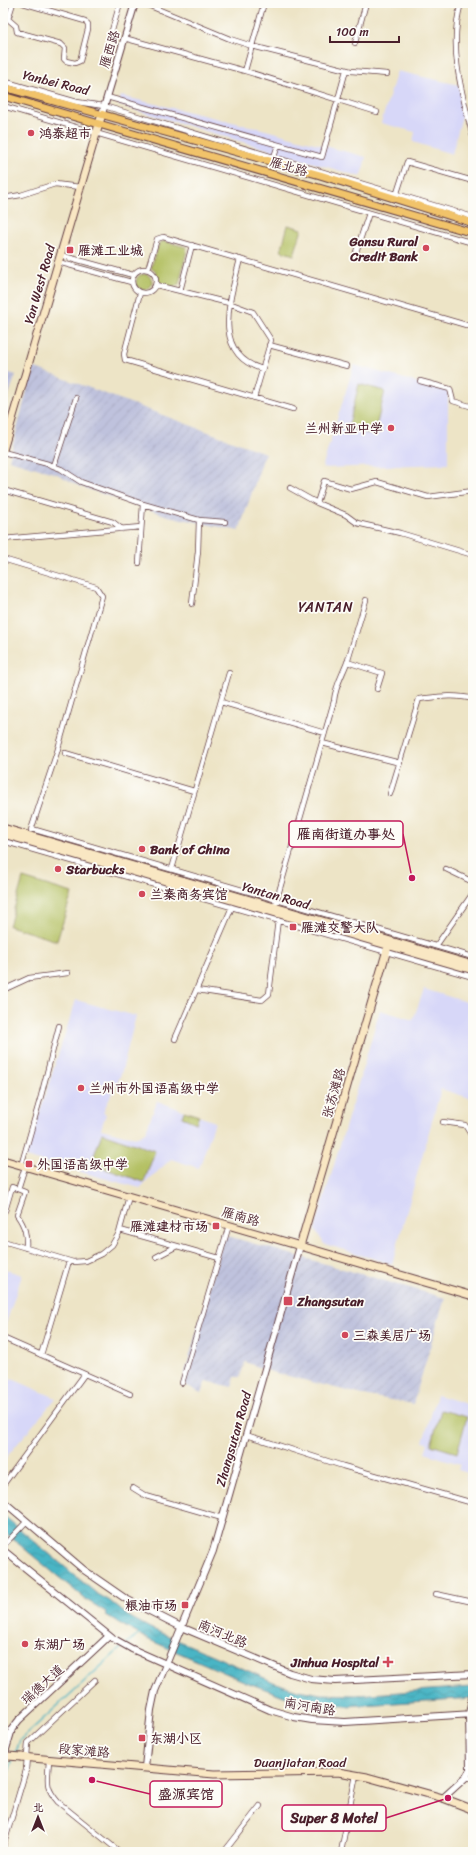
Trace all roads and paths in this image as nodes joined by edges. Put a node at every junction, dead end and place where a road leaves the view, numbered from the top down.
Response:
1 (13, 3) edge
2 (23, 3) edge
3 (120, 3) edge
4 (135, 3) edge
5 (143, 3) edge
6 (264, 3) edge
7 (366, 3) edge
8 (460, 3) edge
9 (6, 18) edge
10 (124, 38) junction
11 (355, 43) dead end
12 (252, 46) junction
13 (104, 58) dead end
14 (346, 70) junction
15 (245, 71) junction
16 (387, 74) dead end
17 (3, 81) edge
18 (3, 87) edge
19 (3, 96) edge
20 (107, 97) junction
21 (338, 99) junction
22 (3, 106) edge
23 (104, 106) junction
24 (377, 112) dead end
25 (102, 114) junction
26 (99, 124) junction
27 (96, 133) junction
28 (473, 137) edge
29 (278, 144) junction
30 (274, 156) junction
31 (473, 181) edge
32 (80, 187) junction
33 (396, 196) junction
34 (3, 198) edge
35 (369, 213) junction
36 (473, 217) edge
37 (473, 223) edge
38 (473, 233) edge
39 (473, 243) edge
40 (192, 245) junction
41 (59, 258) junction
42 (354, 258) dead end
43 (240, 259) junction
44 (148, 269) junction
45 (133, 275) junction
46 (131, 282) junction
47 (156, 285) junction
48 (180, 291) junction
49 (140, 293) junction
50 (229, 303) junction
51 (473, 327) edge
52 (269, 345) junction
53 (347, 366) dead end
54 (262, 369) junction
55 (420, 381) dead end
56 (76, 398) dead end
57 (254, 398) junction
58 (473, 408) edge
59 (293, 409) dead end
60 (3, 451) edge
61 (54, 466) junction
62 (290, 488) dead end
63 (3, 490) edge
64 (473, 491) edge
65 (317, 503) junction
66 (143, 504) junction
67 (199, 520) junction
68 (225, 522) dead end
69 (142, 527) junction
70 (122, 529) junction
71 (3, 539) edge
72 (473, 555) edge
73 (3, 559) edge
74 (139, 563) dead end
75 (366, 600) dead end
76 (192, 604) dead end
77 (347, 662) junction
78 (229, 673) dead end
79 (377, 689) dead end
80 (473, 700) edge
81 (221, 702) junction
82 (325, 733) junction
83 (322, 742) junction
84 (65, 753) dead end
85 (400, 763) junction
86 (194, 791) junction
87 (390, 794) dead end
88 (3, 828) edge
89 (3, 834) edge
90 (30, 835) junction
91 (3, 841) edge
92 (172, 868) junction
93 (446, 869) dead end
94 (184, 876) junction
95 (473, 882) edge
96 (473, 893) edge
97 (277, 900) junction
98 (232, 907) junction
99 (273, 910) junction
100 (278, 920) junction
101 (388, 943) junction
102 (436, 946) junction
103 (473, 957) edge
104 (473, 965) edge
105 (473, 970) edge
106 (68, 973) dead end
107 (473, 977) edge
108 (3, 990) edge
109 (197, 990) junction
110 (58, 1026) dead end
111 (175, 1039) dead end
112 (443, 1122) dead end
113 (473, 1138) edge
114 (3, 1160) edge
115 (23, 1166) junction
116 (473, 1174) edge
117 (18, 1189) junction
118 (473, 1194) edge
119 (129, 1196) junction
120 (3, 1211) edge
121 (229, 1225) junction
122 (120, 1230) junction
123 (3, 1241) edge
124 (176, 1246) junction
125 (300, 1246) junction
126 (26, 1248) junction
127 (156, 1257) dead end
128 (219, 1258) junction
129 (70, 1261) junction
130 (473, 1294) edge
131 (3, 1338) edge
132 (41, 1356) junction
133 (84, 1374) junction
134 (182, 1383) dead end
135 (130, 1394) dead end
136 (246, 1435) junction
137 (3, 1485) edge
138 (133, 1488) dead end
139 (3, 1501) edge
140 (473, 1504) edge
141 (222, 1518) junction
142 (27, 1521) junction
143 (3, 1546) edge
144 (4, 1554) edge
145 (436, 1594) dead end
146 (473, 1602) edge
147 (181, 1627) junction
148 (109, 1636) junction
149 (166, 1664) junction
150 (473, 1674) edge
151 (95, 1680) dead end
152 (473, 1693) edge
153 (471, 1714) edge
154 (5, 1756) edge
155 (24, 1758) junction
156 (49, 1760) junction
157 (145, 1767) junction
158 (356, 1775) junction
159 (470, 1778) edge
160 (443, 1798) junction
161 (260, 1806) dead end
162 (473, 1811) edge
163 (3, 1847) edge
164 (120, 1852) edge
165 (224, 1852) edge
166 (341, 1852) edge

1 - 9 street
2 - 9 street
3 - 13 street
4 - 10 street, 雁西路
5 - 12 street
6 - 12 street
7 - 11 street
8 - 28 street
10 - 15 street
10 - 20 street, 雁西路
12 - 14 street
12 - 15 street
14 - 16 street
14 - 21 street
15 - 21 street
17 - 23 street, Yanbei Road
18 - 25 main road, Yanbei Road
19 - 26 main road, Yanbei Road
20 - 23 street, 雁西路
20 - 29 street
21 - 24 street
21 - 29 street
22 - 27 street
23 - 25 street, 雁西路
23 - 30 street, Yanbei Road
25 - 26 main road, 雁西路
25 - 33 main road, 雁北路
26 - 27 main road, Yan West Road
26 - 38 main road, 雁北路
27 - 32 main road, Yan West Road
27 - 35 street
29 - 30 street
30 - 33 street, Yanbei Road
31 - 33 street
32 - 34 street
32 - 41 main road, Yan West Road
33 - 36 street, Yanbei Road
33 - 37 main road, 雁北路
35 - 39 street
35 - 42 street
40 - 43 street
40 - 44 street
40 - 48 street
41 - 45 street
41 - 46 street
41 - 60 main road, Yan West Road
43 - 50 street
43 - 51 street
44 - 45 street
44 - 47 street
45 - 46 street
46 - 49 street
47 - 48 street
47 - 49 street
48 - 50 street
49 - 57 street
50 - 52 street
50 - 54 street
52 - 53 street
52 - 54 street
54 - 57 street
55 - 58 street
56 - 61 street
57 - 59 street
60 - 61 street
61 - 66 street
62 - 65 street
63 - 70 street
64 - 65 street
65 - 72 street
66 - 67 street
66 - 69 street
67 - 68 street
67 - 76 street
69 - 70 street
69 - 74 street
70 - 71 street
73 - 90 street
75 - 77 street
77 - 79 street
77 - 82 street
78 - 81 street
80 - 85 street
81 - 82 street
81 - 86 street
82 - 83 street
83 - 85 street
83 - 97 street
84 - 86 street
85 - 87 street
86 - 92 street
88 - 90 main road, Yantan Road
89 - 90 main road, Yantan Road
90 - 92 street, Yantan Road
90 - 94 main road, Yantan Road
90 - 99 main road, Yantan Road
91 - 98 street, Yantan Road
92 - 94 street, Yantan Road
93 - 95 street
94 - 97 street, Yantan Road
94 - 99 main road, Yantan Road
96 - 102 street
97 - 99 street
97 - 101 street, Yantan Road
98 - 100 street, Yantan Road
98 - 109 street
99 - 101 main road, Yantan Road
100 - 101 street, Yantan Road
100 - 109 street
101 - 102 street, Yantan Road
101 - 104 main road, Yantan Road
101 - 105 main road, Yantan Road
101 - 107 street, Yantan Road
101 - 125 main road, 张苏滩路
102 - 103 street, Yantan Road
106 - 108 street
109 - 111 street
110 - 115 street
112 - 113 street
114 - 115 main road, 雁南路
115 - 117 street
115 - 119 main road, 雁南路
116 - 118 street
117 - 120 street
117 - 126 street
119 - 121 main road, 雁南路
119 - 122 street
121 - 125 main road, 雁南路
121 - 128 street
122 - 124 street
122 - 129 street
123 - 126 street
124 - 127 street
124 - 128 street
125 - 130 main road, 雁南路
125 - 136 street, Zhangsutan Road
126 - 129 street
128 - 134 street
129 - 132 street
131 - 132 street
132 - 133 street
133 - 135 street
133 - 137 street
136 - 140 street
136 - 141 street, Zhangsutan Road
138 - 141 street
139 - 142 street, 南河北路
141 - 147 street, Zhangsutan Road
142 - 143 street
142 - 147 street, 南河北路
144 - 148 street
145 - 146 street
147 - 149 street, Zhangsutan Road
147 - 150 street, 南河北路
148 - 149 street, 南河南路, bridge
148 - 154 street, 瑞德大道
149 - 153 street, 南河南路
149 - 157 street
151 - 155 street
152 - 153 street
153 - 159 street
154 - 155 main road, 段家滩路, bridge
155 - 156 main road, 段家滩路
155 - 163 street
156 - 157 main road, 段家滩路
156 - 164 street
157 - 158 main road, Duanjiatan Road
158 - 160 main road, Duanjiatan Road
158 - 166 street
159 - 160 street
160 - 162 main road, Duanjiatan Road
161 - 165 street

